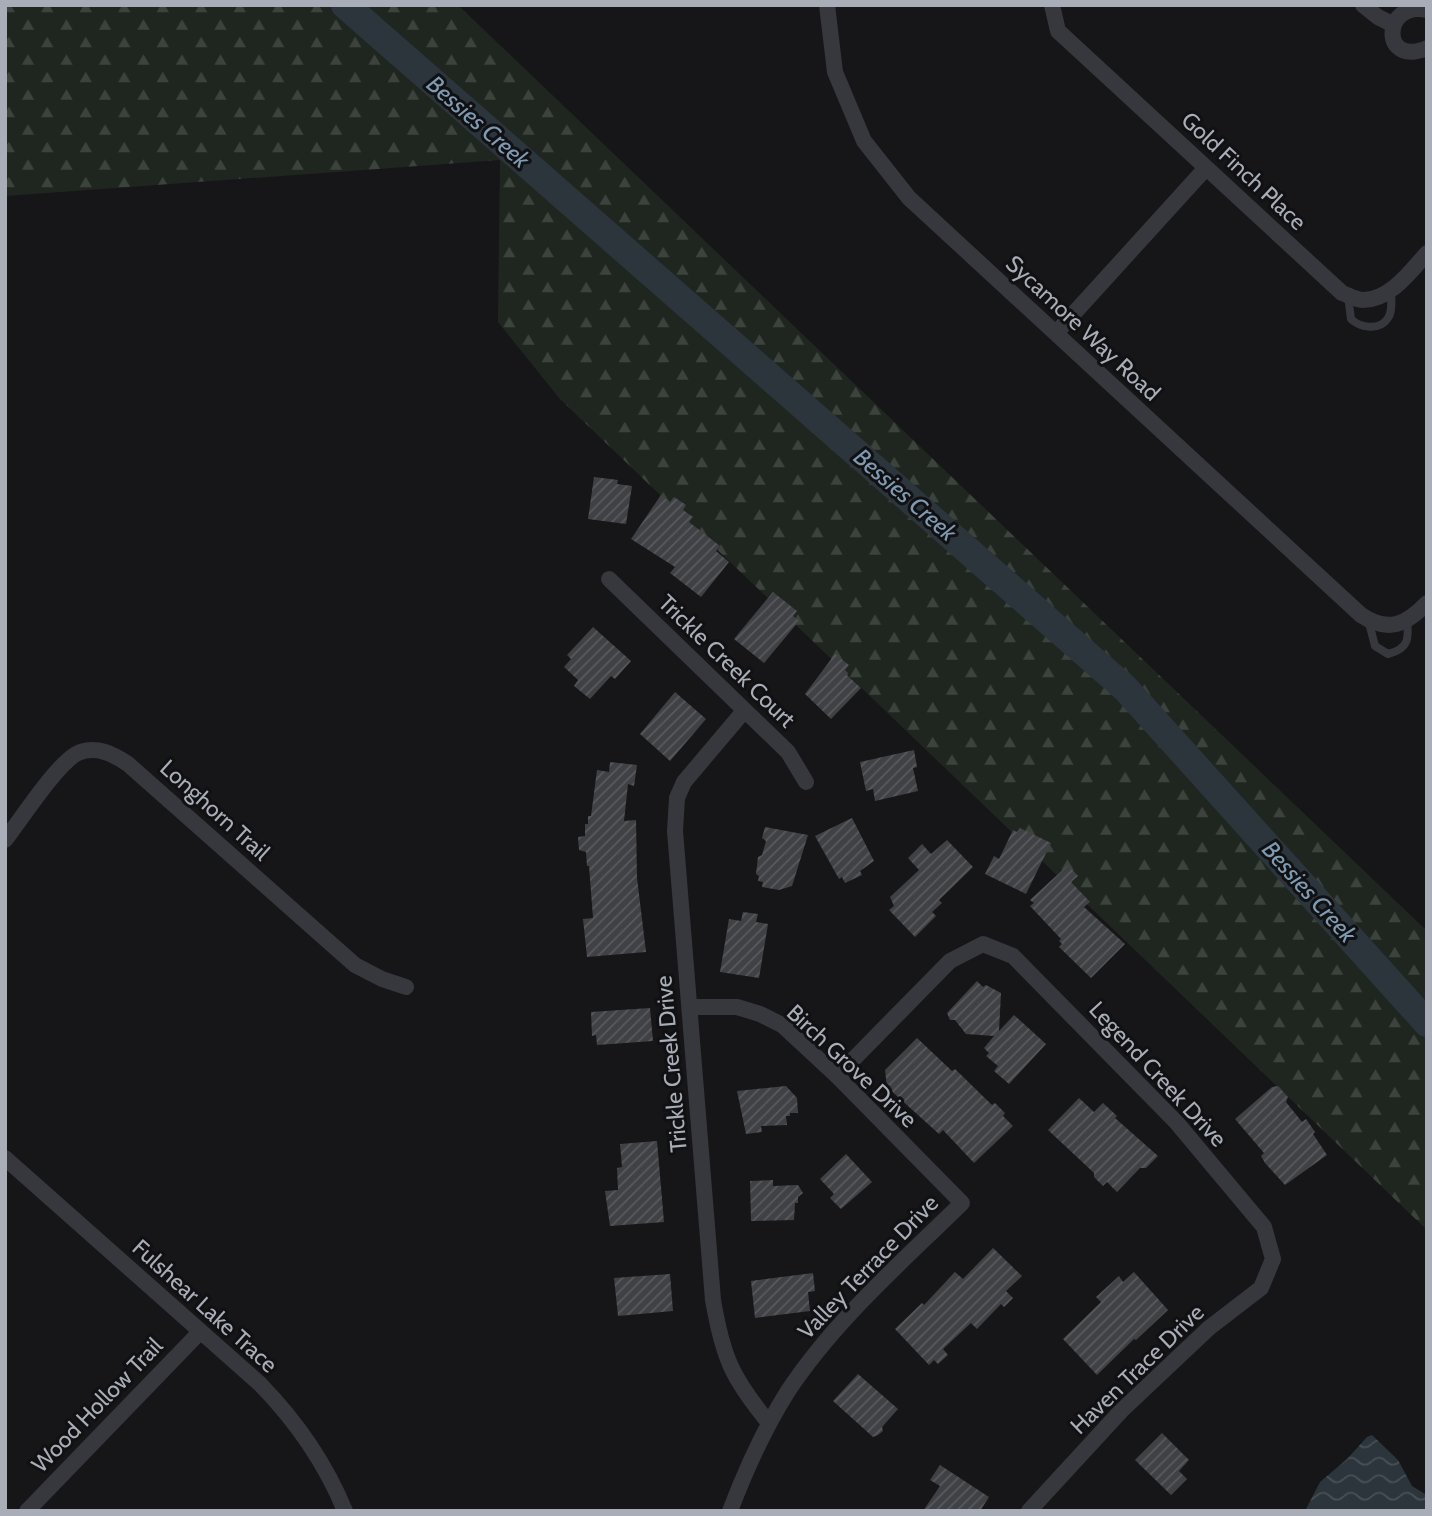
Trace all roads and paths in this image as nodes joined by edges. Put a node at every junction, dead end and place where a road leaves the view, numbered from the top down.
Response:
1 (827, 5) edge
2 (1052, 5) edge
3 (1363, 5) edge
4 (1427, 10) edge
5 (1392, 24) junction
6 (1427, 48) edge
7 (1206, 168) junction
8 (1427, 253) edge
9 (1391, 289) junction
10 (1348, 295) junction
11 (1056, 334) junction
12 (609, 579) dead end
13 (1427, 603) edge
14 (1368, 619) junction
15 (1407, 620) junction
16 (744, 711) junction
17 (806, 782) dead end
18 (5, 840) edge
19 (406, 986) dead end
20 (690, 1007) junction
21 (837, 1076) junction
22 (5, 1158) edge
23 (962, 1203) joint
24 (1273, 1259) joint
25 (200, 1332) junction
26 (769, 1423) junction
27 (27, 1511) edge
28 (345, 1511) edge
29 (730, 1511) edge
30 (1028, 1511) edge

1 - 11 street, Sycamore Way Road
2 - 7 street, Gold Finch Place
3 - 5 street
4 - 5 street
5 - 6 street
7 - 10 street, Gold Finch Place
7 - 11 street
8 - 9 street
9 - 10 street
9 - 10 lane
11 - 14 street, Sycamore Way Road
12 - 16 street, Trickle Creek Court
13 - 15 street
14 - 15 street, Sycamore Way Road
14 - 15 lane
16 - 17 street, Trickle Creek Court
16 - 20 street, Trickle Creek Drive
18 - 19 street, Longhorn Trail
20 - 21 street, Birch Grove Drive
20 - 26 street, Trickle Creek Drive
21 - 23 street, Birch Grove Drive
21 - 24 street, Legend Creek Drive
22 - 25 street, Fulshear Lake Trace
23 - 26 street, Valley Terrace Drive
24 - 30 street, Haven Trace Drive
25 - 27 street, Wood Hollow Trail
25 - 28 street, Fulshear Lake Trace
26 - 29 street, Valley Terrace Drive

